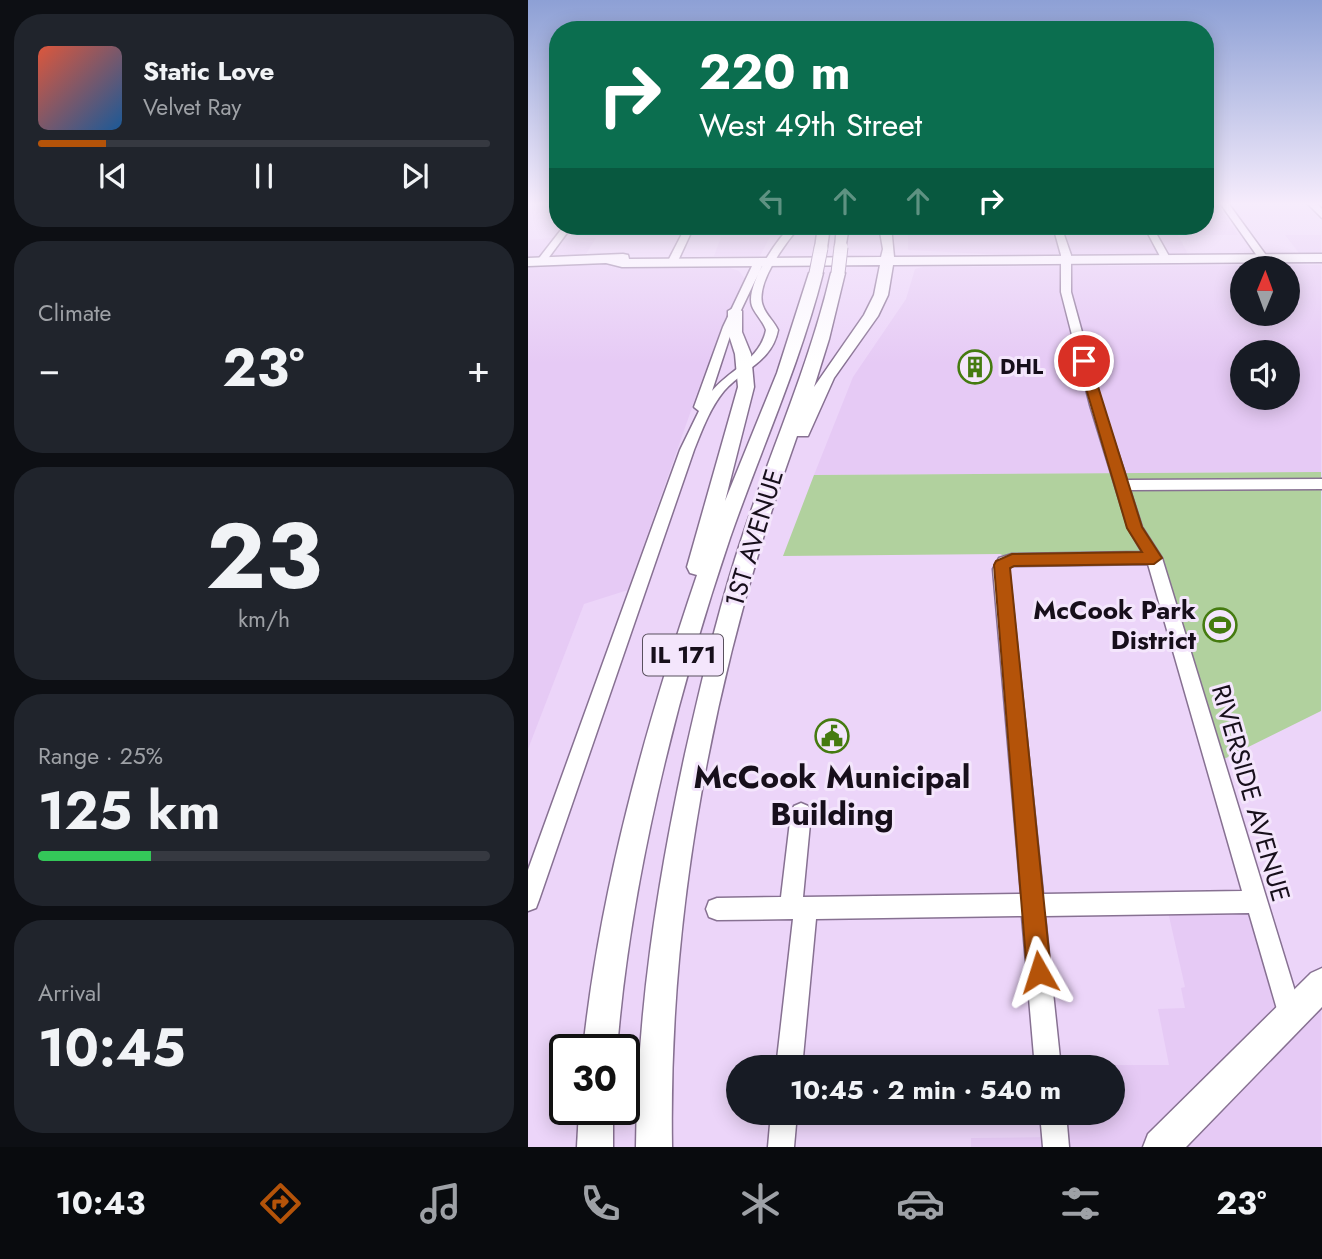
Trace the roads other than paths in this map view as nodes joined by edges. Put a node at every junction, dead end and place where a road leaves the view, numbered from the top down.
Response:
1 (675, 257) edge
2 (767, 257) edge
3 (769, 257) edge
4 (823, 257) edge
5 (836, 257) edge
6 (941, 257) edge
7 (972, 257) edge
8 (1165, 258) joint
9 (1230, 258) edge
10 (1300, 258) edge
11 (1321, 258) edge
12 (888, 259) junction
13 (1066, 259) junction
14 (673, 260) junction
15 (766, 260) junction
16 (534, 262) edge
17 (727, 264) junction
18 (827, 273) junction
19 (751, 278) junction
20 (735, 311) junction
21 (745, 368) junction
22 (687, 450) junction
23 (1321, 484) edge
24 (1122, 485) junction
25 (1154, 558) junction
26 (740, 579) junction
27 (649, 784) junction
28 (801, 813) dead end
29 (528, 900) edge
30 (1256, 902) junction
31 (1032, 904) junction
32 (798, 907) junction
33 (717, 909) dead end
34 (1321, 984) edge
35 (1290, 1014) junction
36 (602, 1034) edge
37 (790, 1055) edge
38 (1047, 1055) edge
39 (596, 1125) edge
40 (783, 1125) edge
41 (1054, 1125) edge
42 (595, 1147) edge
43 (654, 1147) edge
44 (781, 1147) edge
45 (1056, 1147) edge
46 (1161, 1147) edge

1 - 14 street
2 - 15 street
3 - 15 street
4 - 18 main road, 1ST AVENUE / IL 171, bridge
5 - 18 main road, 1ST AVENUE / IL 171, bridge
6 - 12 main road
7 - 13 main road
8 - 9 main road
8 - 13 main road
10 - 11 main road
12 - 13 main road
12 - 15 main road
12 - 26 main road
13 - 24 street, RIVERSIDE AVENUE
14 - 15 main road
14 - 16 main road
14 - 17 main road
15 - 17 main road
15 - 19 street
15 - 21 street
17 - 19 main road
18 - 26 main road, 1ST AVENUE / IL 171
18 - 27 main road, 1ST AVENUE / IL 171
19 - 20 street
20 - 21 main road
20 - 22 street
21 - 22 street
21 - 27 main road
22 - 29 street
23 - 24 street
24 - 25 street, RIVERSIDE AVENUE
25 - 30 street, RIVERSIDE AVENUE
25 - 31 street
26 - 43 main road, 1ST AVENUE / IL 171
27 - 36 main road, 1ST AVENUE / IL 171
28 - 32 street
30 - 31 street
30 - 35 street, RIVERSIDE AVENUE
31 - 32 street
31 - 38 street
32 - 33 street
32 - 37 street
34 - 35 main road
35 - 46 main road
39 - 42 main road
40 - 44 street
41 - 45 street

